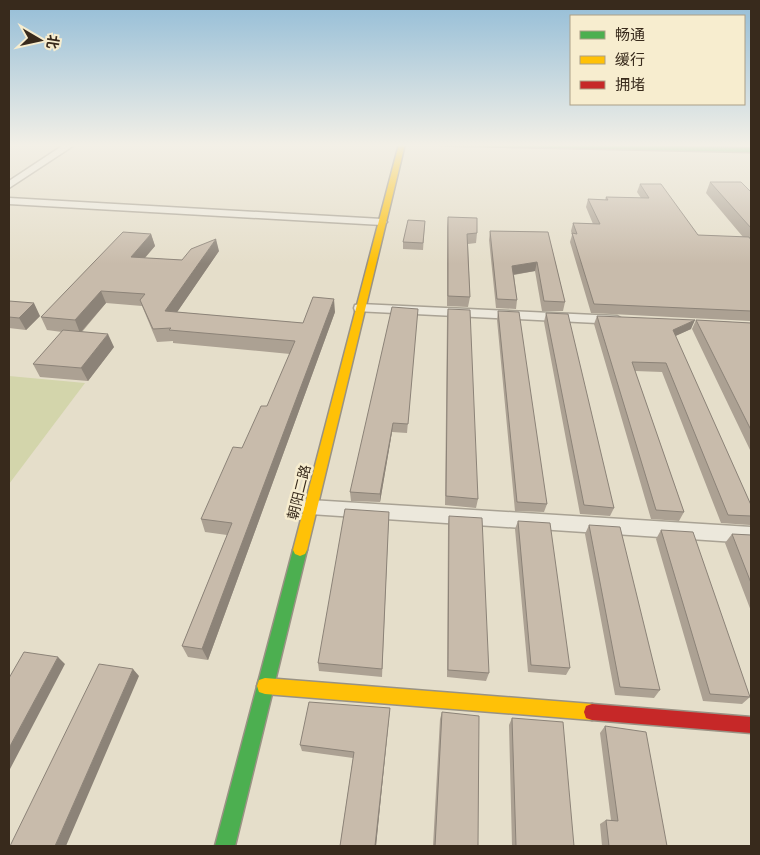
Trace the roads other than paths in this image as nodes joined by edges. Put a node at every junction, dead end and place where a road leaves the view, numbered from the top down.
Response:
1 (392, 184) edge
2 (9, 201) edge
3 (382, 222) junction
4 (360, 308) junction
5 (634, 321) edge
6 (310, 507) junction
7 (751, 535) edge
8 (265, 686) junction
9 (751, 726) edge
10 (225, 846) edge

1 - 3 street, 朝阳二路
2 - 3 street
3 - 4 street, 朝阳二路
4 - 5 street
4 - 6 street, 朝阳二路
6 - 7 street
6 - 8 street, 朝阳二路
8 - 9 street
8 - 10 street, 朝阳二路

